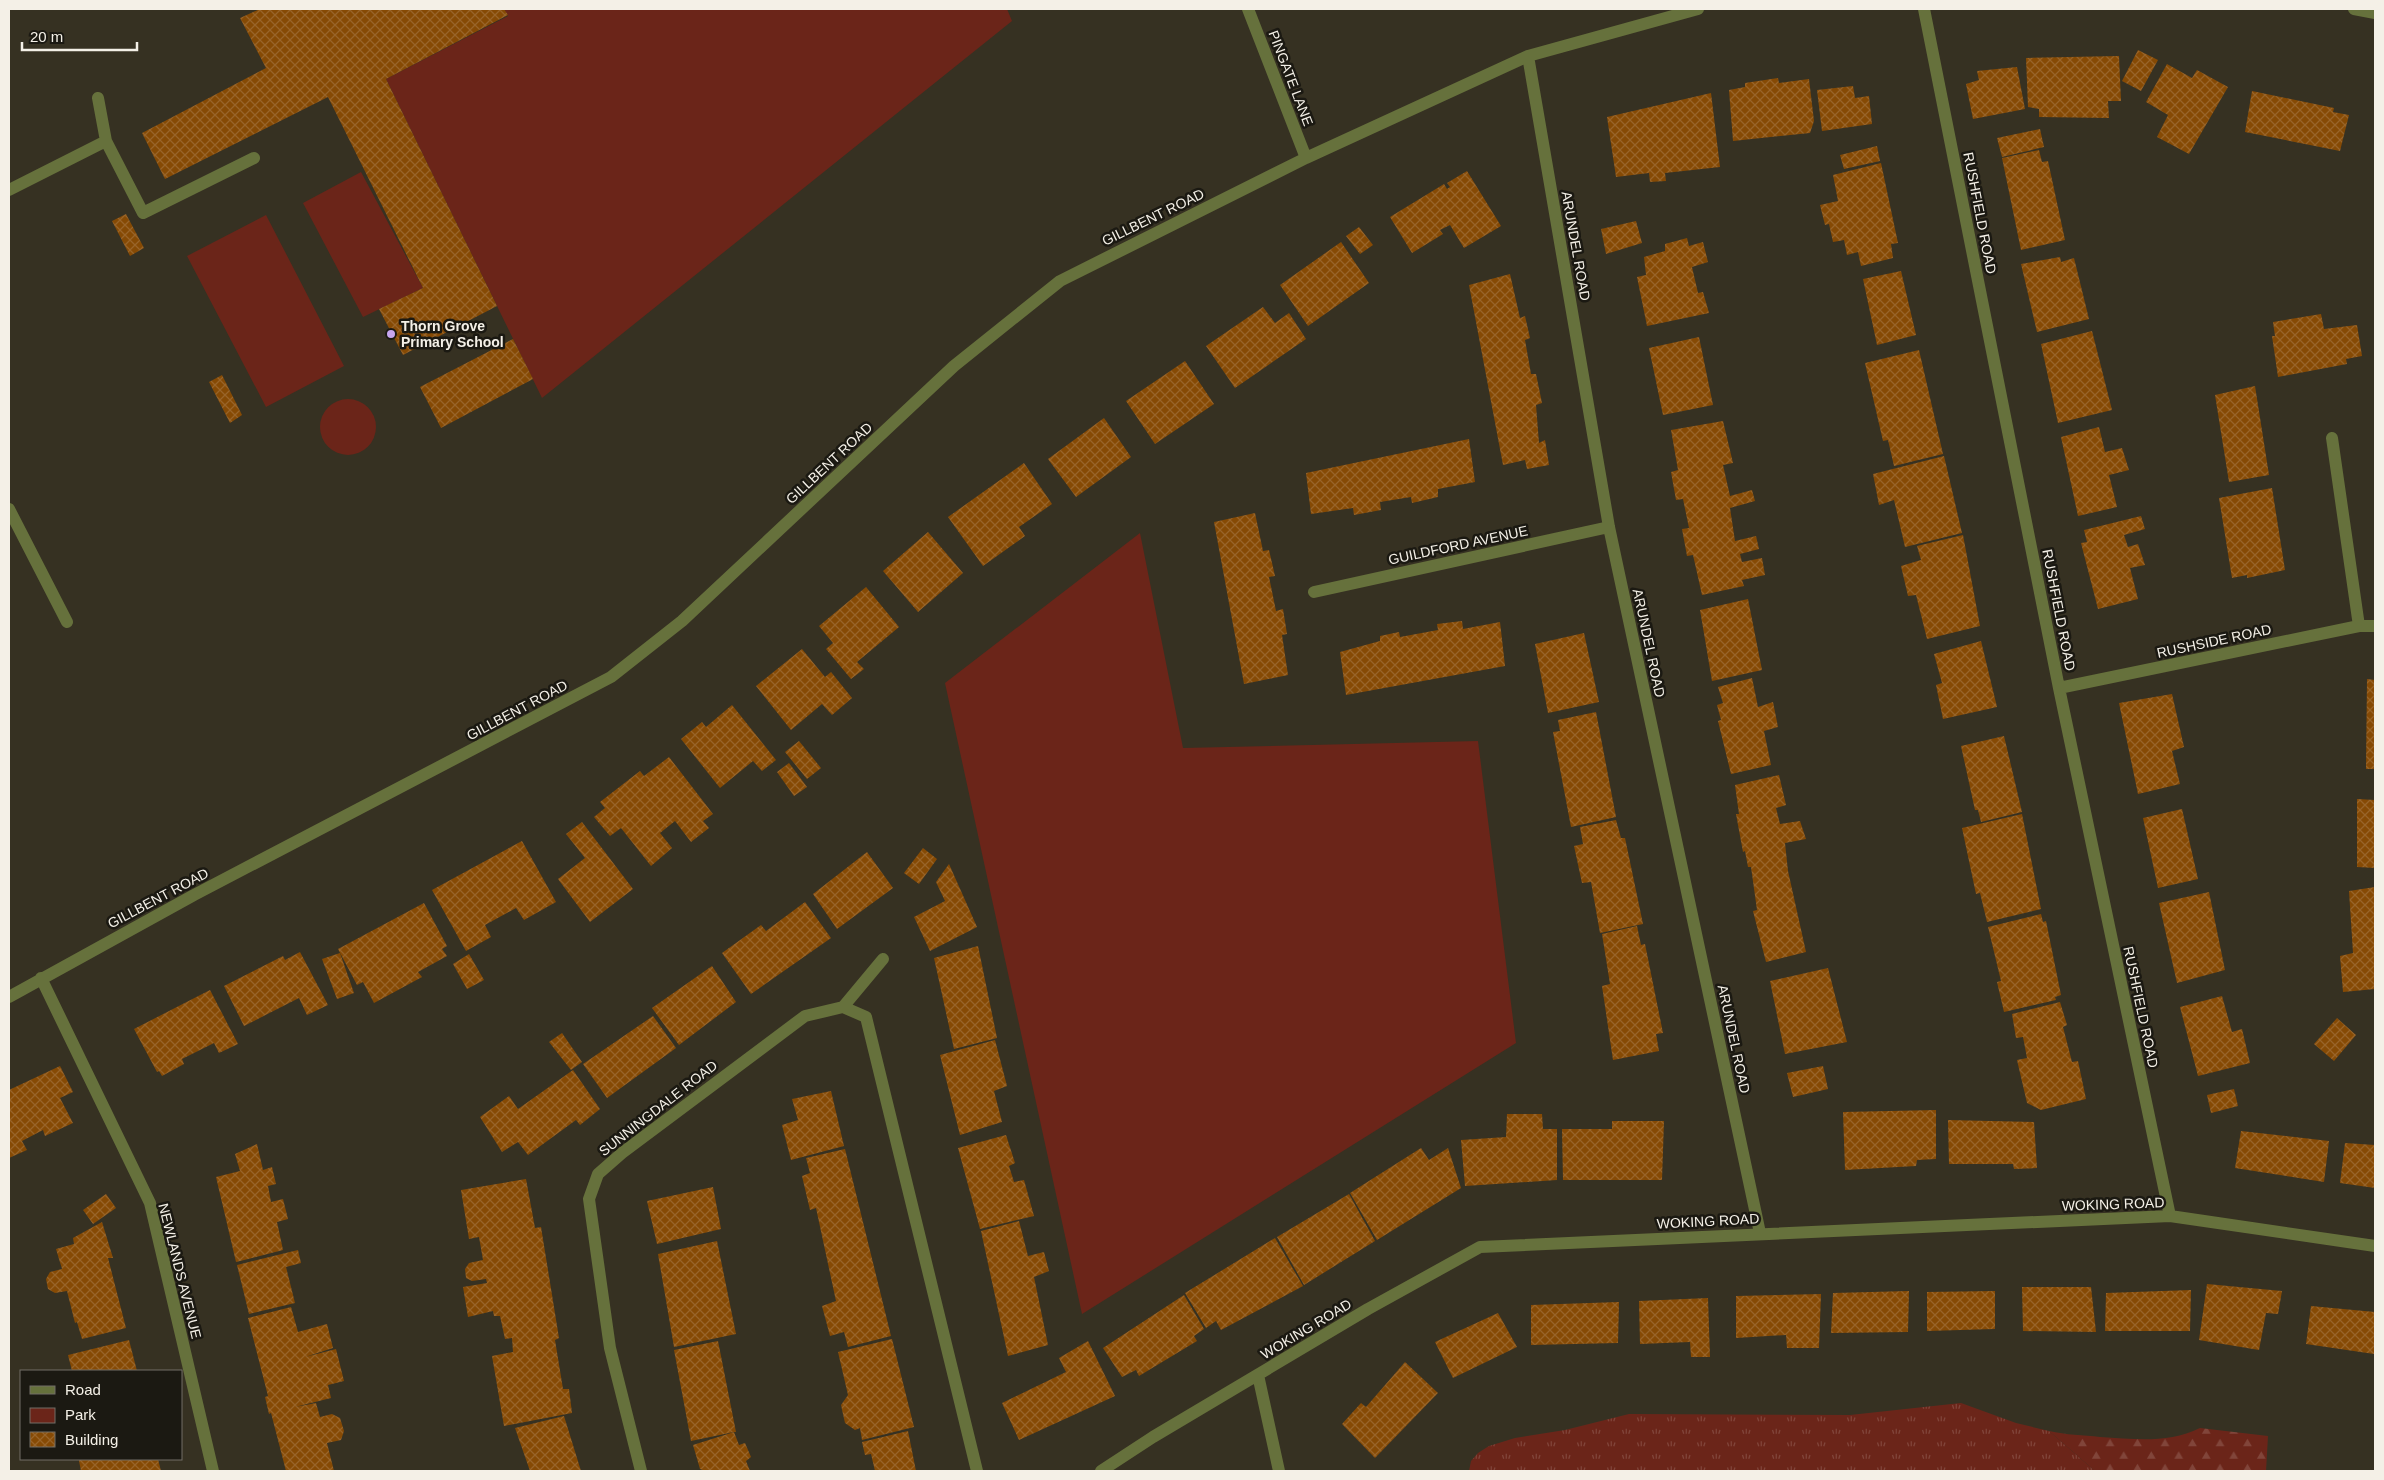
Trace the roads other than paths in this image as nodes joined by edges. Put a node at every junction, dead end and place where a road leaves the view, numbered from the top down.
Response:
1 (1248, 9) edge
2 (1698, 9) edge
3 (1924, 9) edge
4 (2354, 9) edge
5 (2375, 13) edge
6 (1528, 56) junction
7 (98, 98) dead end
8 (106, 141) junction
9 (254, 158) dead end
10 (1306, 158) junction
11 (9, 190) edge
12 (2332, 438) dead end
13 (9, 509) edge
14 (1610, 528) junction
15 (1314, 592) dead end
16 (67, 622) dead end
17 (2359, 626) junction
18 (2375, 626) edge
19 (2059, 688) junction
20 (883, 959) dead end
21 (41, 978) junction
22 (9, 997) edge
23 (843, 1007) junction
24 (2170, 1216) junction
25 (1760, 1233) junction
26 (2375, 1246) edge
27 (1258, 1375) junction
28 (213, 1471) edge
29 (641, 1471) edge
30 (977, 1471) edge
31 (1101, 1471) edge
32 (1279, 1471) edge

1 - 10 street, PINGATE LANE
2 - 6 street, GILLBENT ROAD
3 - 19 street, RUSHFIELD ROAD
4 - 5 street
6 - 10 street, GILLBENT ROAD
6 - 14 street, ARUNDEL ROAD
7 - 8 street
8 - 9 street
8 - 11 street
10 - 21 street, GILLBENT ROAD
12 - 17 street
13 - 16 street
14 - 15 street, GUILDFORD AVENUE
14 - 25 street, ARUNDEL ROAD
17 - 18 street, RUSHSIDE ROAD
17 - 19 street, RUSHSIDE ROAD
19 - 24 street, RUSHFIELD ROAD
20 - 23 street
21 - 22 street, GILLBENT ROAD
21 - 28 street, NEWLANDS AVENUE
23 - 29 street, SUNNINGDALE ROAD
23 - 30 street
24 - 25 street, WOKING ROAD
24 - 26 street, WOKING ROAD
25 - 27 street, WOKING ROAD
27 - 31 street, WOKING ROAD
27 - 32 street

